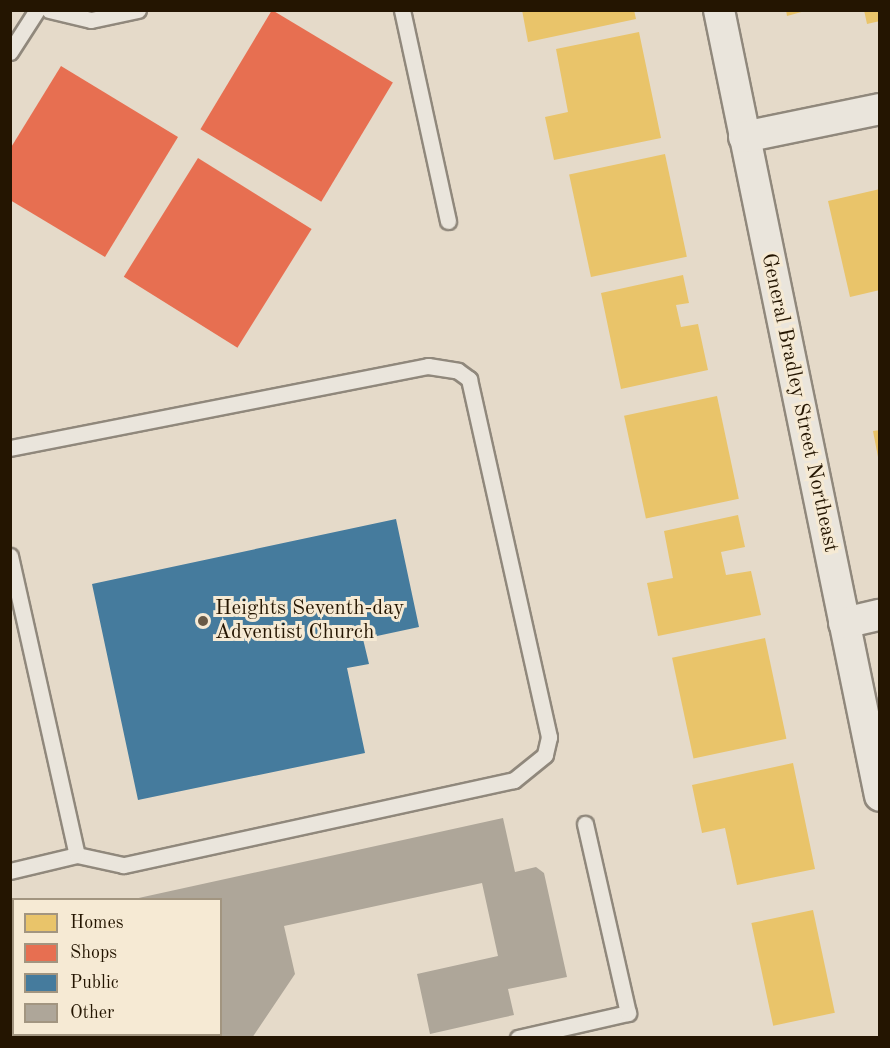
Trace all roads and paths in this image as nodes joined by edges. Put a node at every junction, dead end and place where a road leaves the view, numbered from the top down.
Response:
1 (37, 10) edge
2 (49, 10) edge
3 (138, 10) edge
4 (402, 10) edge
5 (719, 10) edge
6 (10, 52) edge
7 (879, 109) edge
8 (744, 137) junction
9 (448, 221) dead end
10 (10, 448) edge
11 (10, 556) edge
12 (879, 615) edge
13 (844, 623) junction
14 (879, 796) edge
15 (585, 824) dead end
16 (77, 855) junction
17 (10, 871) edge
18 (518, 1038) edge

1 - 6 lane
2 - 3 lane
4 - 9 lane
5 - 8 street, General Bradley Street Northeast
7 - 8 street
8 - 13 street, General Bradley Street Northeast
10 - 16 lane
11 - 16 lane
12 - 13 street
13 - 14 street, General Bradley Street Northeast
15 - 18 lane
16 - 17 lane

